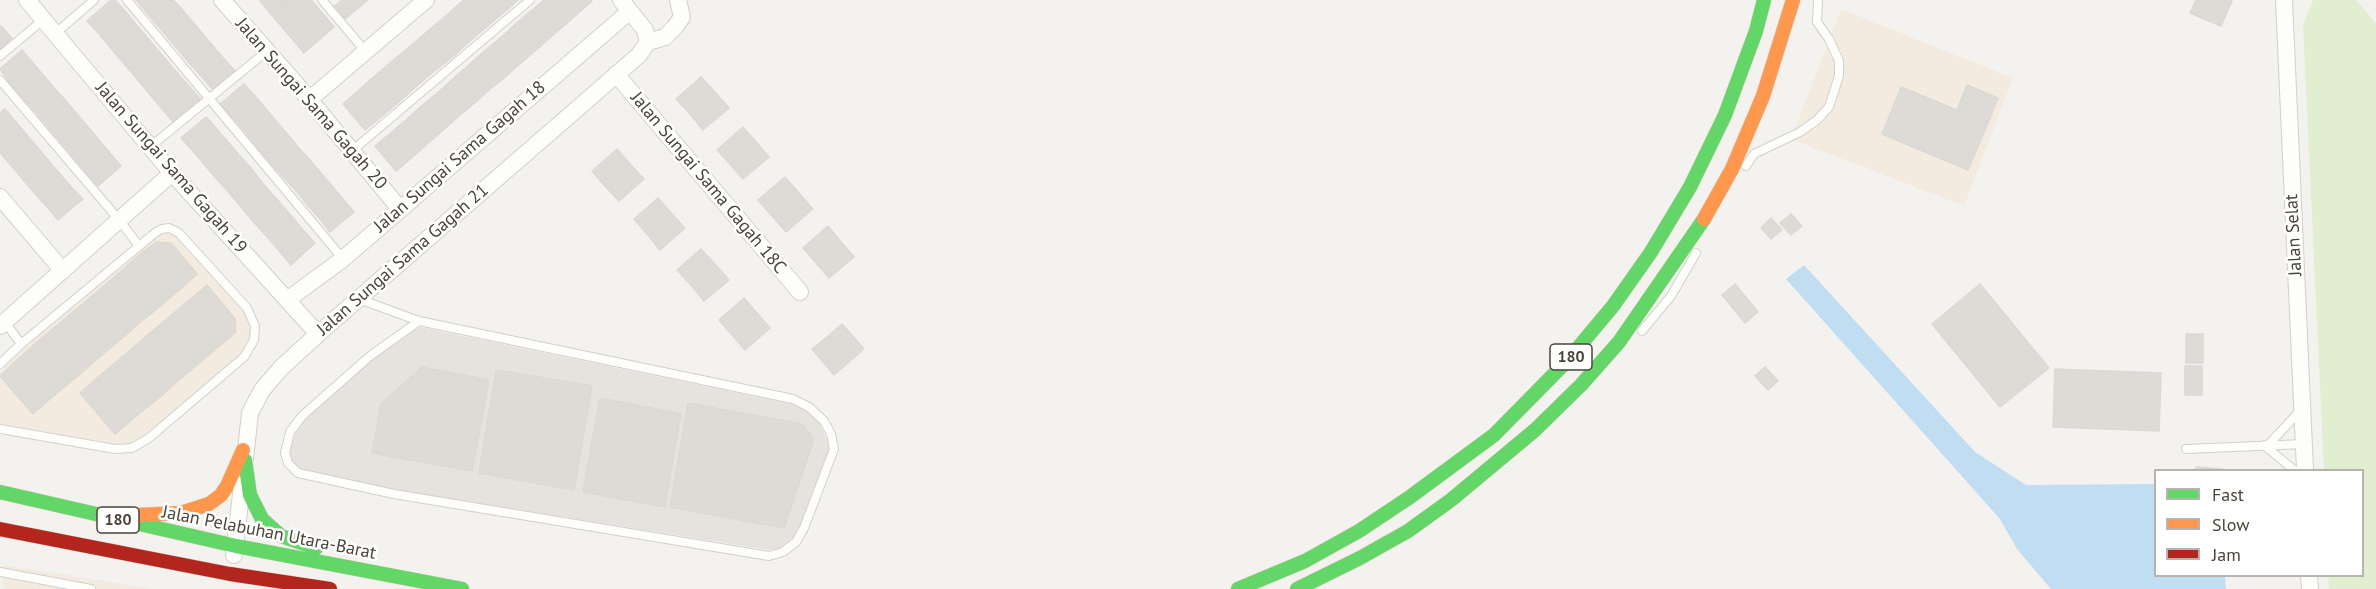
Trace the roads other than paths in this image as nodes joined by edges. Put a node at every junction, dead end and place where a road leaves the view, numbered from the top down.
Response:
1 (27, 0) edge
2 (94, 0) edge
3 (127, 0) edge
4 (222, 0) edge
5 (322, 0) edge
6 (425, 0) edge
7 (530, 0) edge
8 (678, 0) edge
9 (1764, 0) edge
10 (1793, 0) edge
11 (1818, 0) edge
12 (2286, 2) edge
13 (626, 6) edge
14 (44, 19) junction
15 (56, 33) junction
16 (648, 42) junction
17 (267, 51) junction
18 (366, 52) junction
19 (0, 56) edge
20 (616, 74) junction
21 (0, 80) edge
22 (208, 99) junction
23 (310, 99) junction
24 (150, 147) junction
25 (353, 150) junction
26 (172, 172) junction
27 (0, 196) edge
28 (400, 208) junction
29 (120, 221) junction
30 (1710, 227) dead end
31 (139, 246) junction
32 (1699, 247) dead end
33 (343, 259) junction
34 (63, 271) junction
35 (800, 292) dead end
36 (358, 299) junction
37 (287, 300) junction
38 (419, 321) junction
39 (2, 324) edge
40 (318, 334) junction
41 (1635, 339) dead end
42 (21, 344) junction
43 (0, 364) edge
44 (2302, 408) junction
45 (0, 429) edge
46 (2304, 444) junction
47 (2266, 445) junction
48 (2186, 449) dead end
49 (245, 452) junction
50 (1515, 460) dead end
51 (2292, 469) edge
52 (2305, 469) edge
53 (0, 492) edge
54 (1433, 513) junction
55 (104, 517) junction
56 (0, 529) edge
57 (236, 546) junction
58 (0, 572) edge
59 (230, 574) junction
60 (421, 581) junction
61 (91, 589) edge
62 (330, 589) edge
63 (462, 589) edge
64 (1238, 589) edge
65 (1297, 589) edge

1 - 14 street, Jalan Sungai Sama Gagah 19
2 - 15 lane
3 - 22 lane
4 - 17 street, Jalan Sungai Sama Gagah 20
5 - 18 lane
6 - 18 street
7 - 25 lane
8 - 16 street, Jalan Sungai Sama Gagah 21
9 - 64 main road, 180
10 - 54 main road, 180
11 - 30 lane
12 - 44 street, Jalan Selat
13 - 16 street
13 - 28 street, Jalan Sungai Sama Gagah 18
14 - 15 street, Jalan Sungai Sama Gagah 19
14 - 19 lane
15 - 24 street, Jalan Sungai Sama Gagah 19
16 - 20 street, Jalan Sungai Sama Gagah 21
17 - 22 lane
17 - 23 street, Jalan Sungai Sama Gagah 20
18 - 23 street
20 - 35 street, Jalan Sungai Sama Gagah 18C
20 - 36 street, Jalan Sungai Sama Gagah 21
21 - 29 lane
22 - 24 lane
22 - 33 lane
23 - 25 street, Jalan Sungai Sama Gagah 20
24 - 26 street, Jalan Sungai Sama Gagah 19
25 - 28 street, Jalan Sungai Sama Gagah 20
26 - 29 street
26 - 37 street, Jalan Sungai Sama Gagah 19
27 - 34 street
28 - 33 street, Jalan Sungai Sama Gagah 18
29 - 31 lane
29 - 34 street
31 - 42 lane
31 - 45 lane
32 - 41 lane
33 - 37 street, Jalan Sungai Sama Gagah 18
34 - 39 street
36 - 38 lane
36 - 40 street, Jalan Sungai Sama Gagah 21
37 - 40 street, Jalan Sungai Sama Gagah 19
38 - 38 lane
39 - 42 lane
40 - 49 street, Jalan Sungai Sama Gagah 21
42 - 43 lane
44 - 46 street, Jalan Selat
44 - 47 lane
46 - 47 lane
46 - 52 street, Jalan Selat
47 - 48 lane
47 - 51 lane
49 - 55 main road
49 - 57 street, Jalan Sungai Sama Gagah 21
49 - 60 main road
50 - 54 lane
53 - 55 main road, Jalan Pelabuhan Utara-Barat / 180
54 - 65 main road, 180
55 - 57 main road, Jalan Pelabuhan Utara-Barat / 180
56 - 59 main road, 180
57 - 59 street, Jalan Sungai Sama Gagah 21
57 - 60 main road, Jalan Pelabuhan Utara-Barat / 180
58 - 61 lane
59 - 62 main road, 180
60 - 63 main road, Jalan Pelabuhan Utara-Barat / 180

